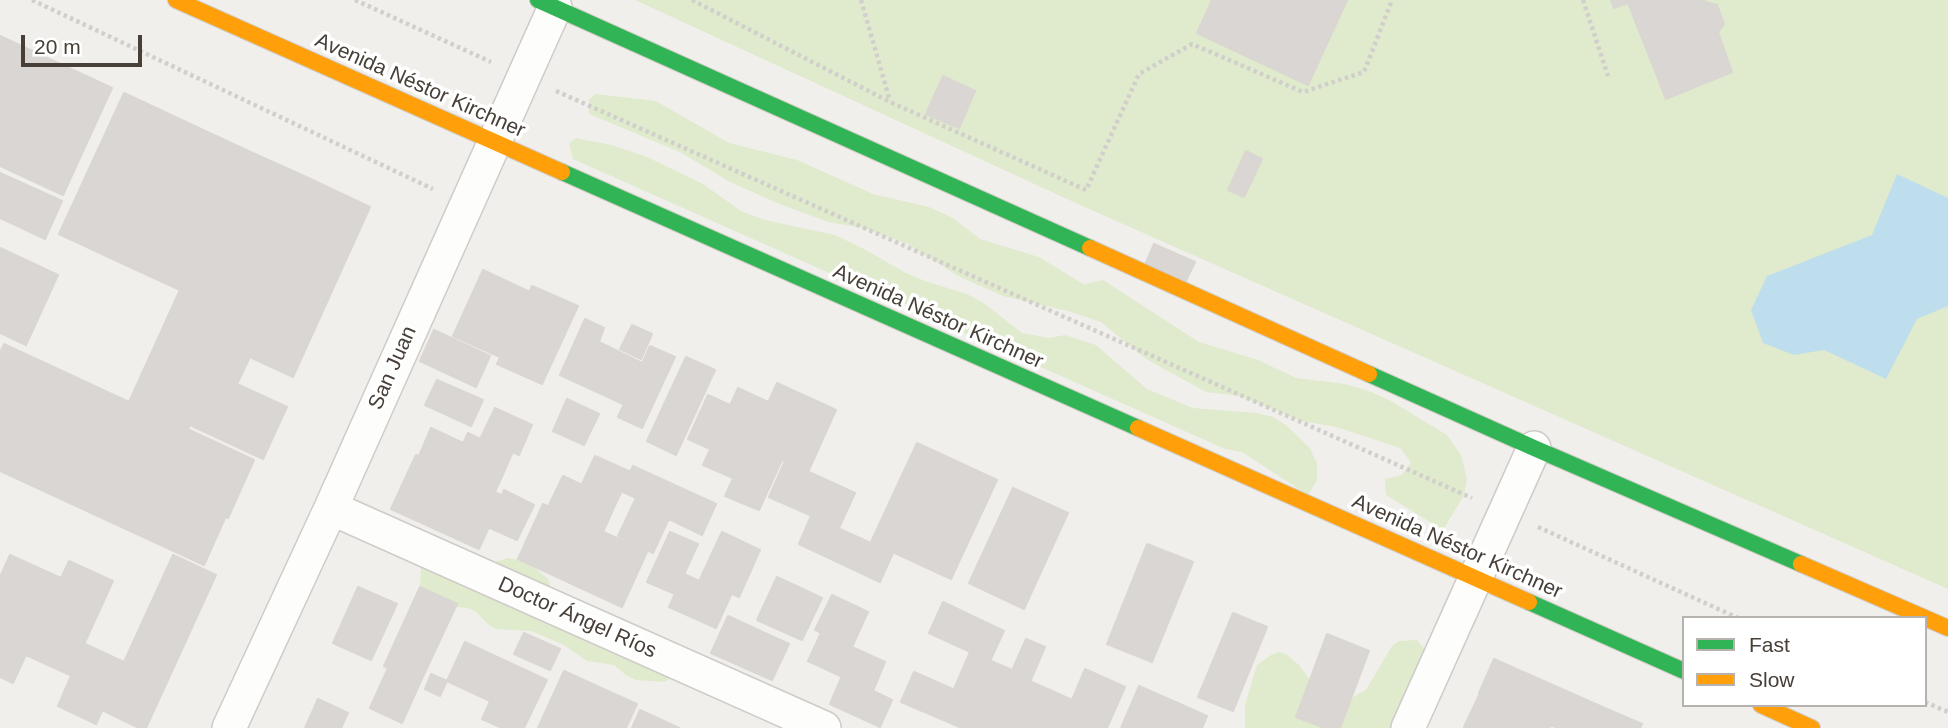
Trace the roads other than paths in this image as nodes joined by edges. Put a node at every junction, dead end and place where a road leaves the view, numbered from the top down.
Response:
1 (176, 0) edge
2 (546, 4) edge
3 (495, 142) junction
4 (1534, 448) junction
5 (331, 508) junction
6 (1476, 579) junction
7 (1920, 616) edge
8 (1927, 619) edge
9 (1948, 628) edge
10 (1682, 670) edge
11 (1765, 707) edge
12 (229, 728) edge
13 (824, 728) edge
14 (1408, 728) edge
15 (1812, 728) edge

1 - 3 main road, Avenida Néstor Kirchner
2 - 3 street, San Juan
2 - 4 main road
3 - 5 street, San Juan
3 - 6 main road, Avenida Néstor Kirchner
4 - 6 street
4 - 7 main road
5 - 12 street, San Juan
5 - 13 street, Doctor Ángel Ríos
6 - 10 main road, Avenida Néstor Kirchner
6 - 14 street
8 - 9 main road
11 - 15 main road

